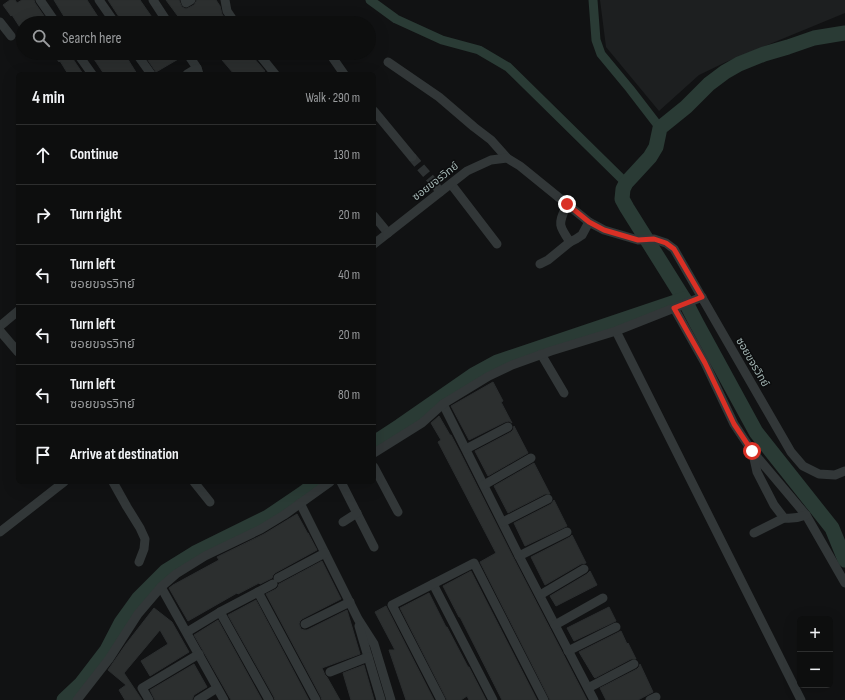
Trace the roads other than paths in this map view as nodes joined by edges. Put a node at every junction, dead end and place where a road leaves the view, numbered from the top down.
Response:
1 (40, 0) edge
2 (99, 0) edge
3 (153, 0) edge
4 (185, 0) edge
5 (191, 0) edge
6 (225, 0) edge
7 (51, 16) edge
8 (110, 16) edge
9 (163, 16) edge
10 (230, 16) edge
11 (0, 22) edge
12 (11, 36) dead end
13 (82, 60) edge
14 (141, 60) edge
15 (191, 60) edge
16 (264, 60) edge
17 (334, 60) edge
18 (388, 62) dead end
19 (198, 71) edge
20 (91, 72) edge
21 (150, 72) edge
22 (273, 72) edge
23 (343, 72) edge
24 (376, 113) edge
25 (412, 157) tunnel mouth
26 (507, 158) junction
27 (434, 183) tunnel mouth
28 (450, 184) junction
29 (440, 192) junction
30 (567, 204) junction
31 (376, 218) edge
32 (589, 222) junction
33 (388, 233) junction
34 (376, 242) edge
35 (570, 242) junction
36 (497, 244) dead end
37 (540, 264) dead end
38 (698, 298) junction
39 (674, 308) junction
40 (16, 313) edge
41 (0, 326) edge
42 (0, 331) edge
43 (616, 331) junction
44 (16, 350) edge
45 (541, 354) junction
46 (564, 393) dead end
47 (443, 404) junction
48 (508, 427) dead end
49 (466, 449) junction
50 (752, 451) junction
51 (376, 452) edge
52 (532, 458) dead end
53 (376, 471) edge
54 (845, 472) edge
55 (61, 484) edge
56 (113, 484) edge
57 (196, 484) edge
58 (327, 484) edge
59 (342, 484) edge
60 (484, 485) junction
61 (548, 499) dead end
62 (210, 502) dead end
63 (300, 503) junction
64 (398, 512) dead end
65 (357, 513) junction
66 (806, 514) junction
67 (784, 518) junction
68 (343, 522) dead end
69 (503, 522) junction
70 (0, 532) edge
71 (567, 532) dead end
72 (754, 533) dead end
73 (374, 547) dead end
74 (325, 553) junction
75 (519, 556) junction
76 (140, 562) dead end
77 (584, 569) dead end
78 (433, 584) junction
79 (845, 584) edge
80 (161, 587) junction
81 (258, 592) junction
82 (540, 595) junction
83 (603, 598) dead end
84 (350, 602) junction
85 (220, 612) junction
86 (358, 619) junction
87 (304, 624) dead end
88 (555, 626) junction
89 (616, 627) dead end
90 (187, 632) junction
91 (568, 651) junction
92 (199, 654) junction
93 (368, 657) junction
94 (634, 664) dead end
95 (330, 672) dead end
96 (217, 688) junction
97 (588, 688) junction
98 (80, 699) edge
99 (149, 700) edge
100 (198, 700) edge
101 (224, 700) edge
102 (269, 700) edge
103 (316, 700) edge
104 (381, 700) edge
105 (391, 700) edge
106 (441, 700) edge
107 (493, 700) edge
108 (544, 700) edge
109 (594, 700) edge
110 (802, 700) edge

1 - 7 street
2 - 8 street
3 - 9 street
4 - 5 street
6 - 10 street
11 - 12 street
13 - 20 street
14 - 21 street
15 - 19 street
16 - 22 street
17 - 23 street
18 - 26 street
24 - 25 street
26 - 28 street, ซอยขจรวิทย์
26 - 30 street
27 - 29 street
28 - 29 street, ซอยขจรวิทย์
28 - 36 street
29 - 33 street, ซอยขจรวิทย์
30 - 32 street
30 - 35 street
31 - 33 street
32 - 35 street
32 - 38 street, ซอยขจรวิทย์
33 - 34 street, ซอยขจรวิทย์
35 - 37 street
38 - 39 street
38 - 54 street, ซอยขจรวิทย์
39 - 43 street
39 - 50 street
40 - 41 street
42 - 44 street
43 - 45 street
43 - 110 street
45 - 46 street
45 - 47 street
47 - 49 street
47 - 51 street
48 - 49 street
49 - 60 street
50 - 66 street
50 - 67 street
52 - 60 street
53 - 64 street
55 - 70 street
56 - 76 street
57 - 62 street
58 - 63 street
59 - 65 street
60 - 69 street
61 - 69 street
63 - 74 street
63 - 80 street
65 - 68 street
65 - 73 street
66 - 67 street
66 - 79 street
67 - 72 street
69 - 75 street
71 - 75 street
74 - 81 street
74 - 84 street
75 - 82 street
77 - 82 street
78 - 106 street
78 - 107 street
78 - 108 street
80 - 90 street
80 - 98 street
81 - 85 street
81 - 103 street
82 - 88 street
83 - 88 street
84 - 86 street
84 - 87 street
85 - 90 street
85 - 102 street
86 - 93 street
86 - 105 street
88 - 91 street
89 - 91 street
90 - 92 street
91 - 97 street
92 - 96 street
92 - 99 street
93 - 95 street
93 - 104 street
94 - 97 street
96 - 100 street
96 - 101 street
97 - 109 street

